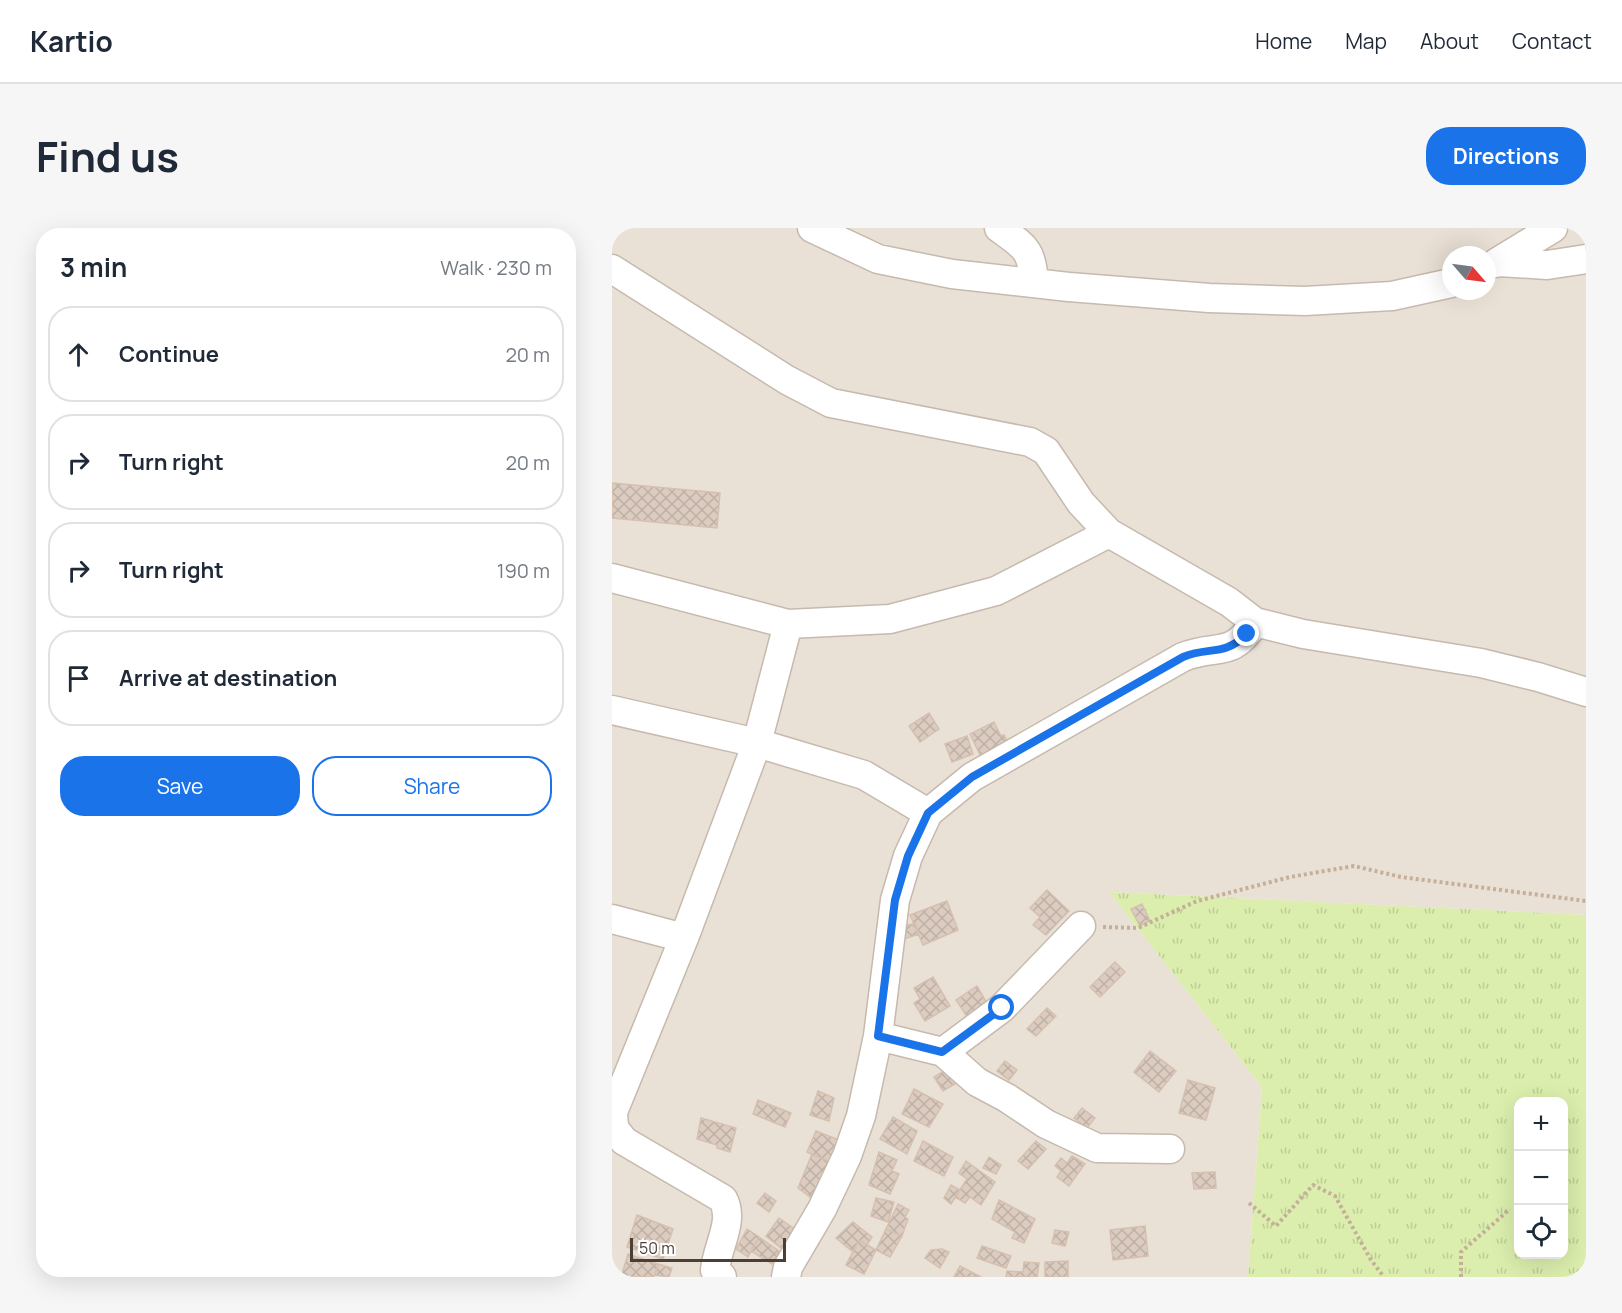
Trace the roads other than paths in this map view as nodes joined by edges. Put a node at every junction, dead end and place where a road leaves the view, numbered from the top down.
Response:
1 (812, 228) edge
2 (999, 228) edge
3 (1553, 228) edge
4 (1586, 259) edge
5 (1496, 263) edge
6 (1496, 265) edge
7 (612, 268) edge
8 (1034, 283) junction
9 (1442, 284) edge
10 (1109, 533) junction
11 (612, 578) edge
12 (1255, 622) junction
13 (788, 624) junction
14 (1586, 692) edge
15 (612, 710) edge
16 (757, 743) junction
17 (928, 813) junction
18 (612, 919) edge
19 (1081, 926) road end
20 (684, 938) junction
21 (878, 1036) junction
22 (942, 1052) junction
23 (1170, 1149) dead end
24 (722, 1277) edge
25 (786, 1277) edge

1 - 8 street
2 - 8 street
3 - 5 street
4 - 6 street
7 - 10 street
8 - 9 street
10 - 12 street
10 - 13 street
11 - 13 street
12 - 14 street
12 - 17 street
13 - 16 street
15 - 16 street
16 - 17 street
16 - 20 street
17 - 21 street
18 - 20 street
19 - 22 street
20 - 24 street
21 - 22 street
21 - 25 street
22 - 23 street

